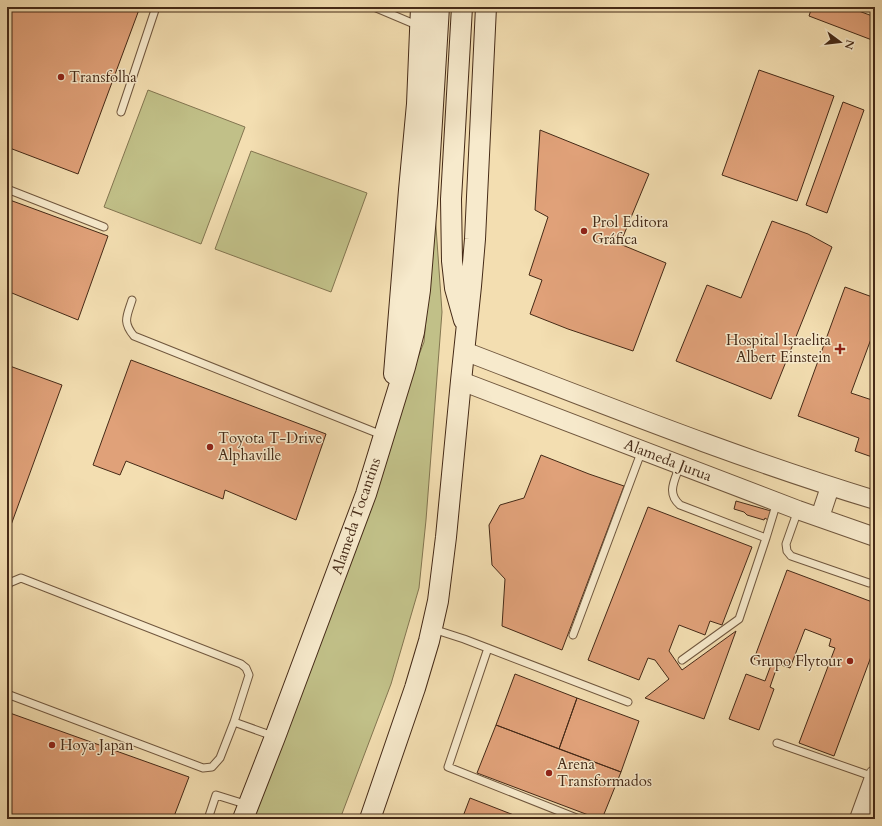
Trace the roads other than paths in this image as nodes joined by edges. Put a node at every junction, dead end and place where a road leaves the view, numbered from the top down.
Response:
1 (156, 7) edge
2 (374, 7) edge
3 (421, 7) edge
4 (438, 7) edge
5 (462, 7) edge
6 (486, 7) edge
7 (421, 27) junction
8 (121, 112) dead end
9 (7, 190) edge
10 (104, 227) dead end
11 (132, 300) dead end
12 (466, 328) junction
13 (464, 351) junction
14 (461, 381) junction
15 (390, 417) junction
16 (384, 436) junction
17 (642, 450) junction
18 (680, 464) junction
19 (830, 486) junction
20 (875, 500) edge
21 (777, 502) junction
22 (798, 510) junction
23 (820, 517) junction
24 (875, 537) edge
25 (766, 538) junction
26 (869, 583) dead end
27 (7, 588) edge
28 (432, 629) junction
29 (573, 635) dead end
30 (488, 648) junction
31 (682, 660) dead end
32 (7, 694) edge
33 (628, 702) dead end
34 (234, 722) junction
35 (275, 737) junction
36 (777, 742) dead end
37 (875, 776) edge
38 (870, 805) edge
39 (246, 812) edge
40 (208, 819) edge
41 (370, 819) edge
42 (580, 819) edge
43 (858, 819) edge

1 - 8 lane
2 - 7 lane
3 - 7 main road
4 - 15 main road, Alameda Tocantins
5 - 12 main road
6 - 12 main road
7 - 15 main road
9 - 10 lane
11 - 16 lane
12 - 13 main road
13 - 14 main road
13 - 19 street, Alameda Jurua
14 - 17 street, Alameda Jurua
14 - 28 main road
15 - 16 main road, Alameda Tocantins
16 - 35 main road, Alameda Tocantins
17 - 18 street, Alameda Jurua
17 - 29 lane
18 - 21 street, Alameda Jurua
18 - 25 lane
19 - 20 street, Alameda Jurua
19 - 23 street
21 - 22 street, Alameda Jurua
21 - 25 lane
22 - 23 street, Alameda Jurua
22 - 26 lane
23 - 24 street, Alameda Jurua
25 - 31 lane
27 - 34 lane
28 - 30 lane
28 - 41 main road
30 - 33 lane
30 - 42 lane
32 - 34 lane
34 - 35 lane
35 - 39 main road, Alameda Tocantins
36 - 37 lane
37 - 38 street
38 - 43 street
39 - 40 lane

